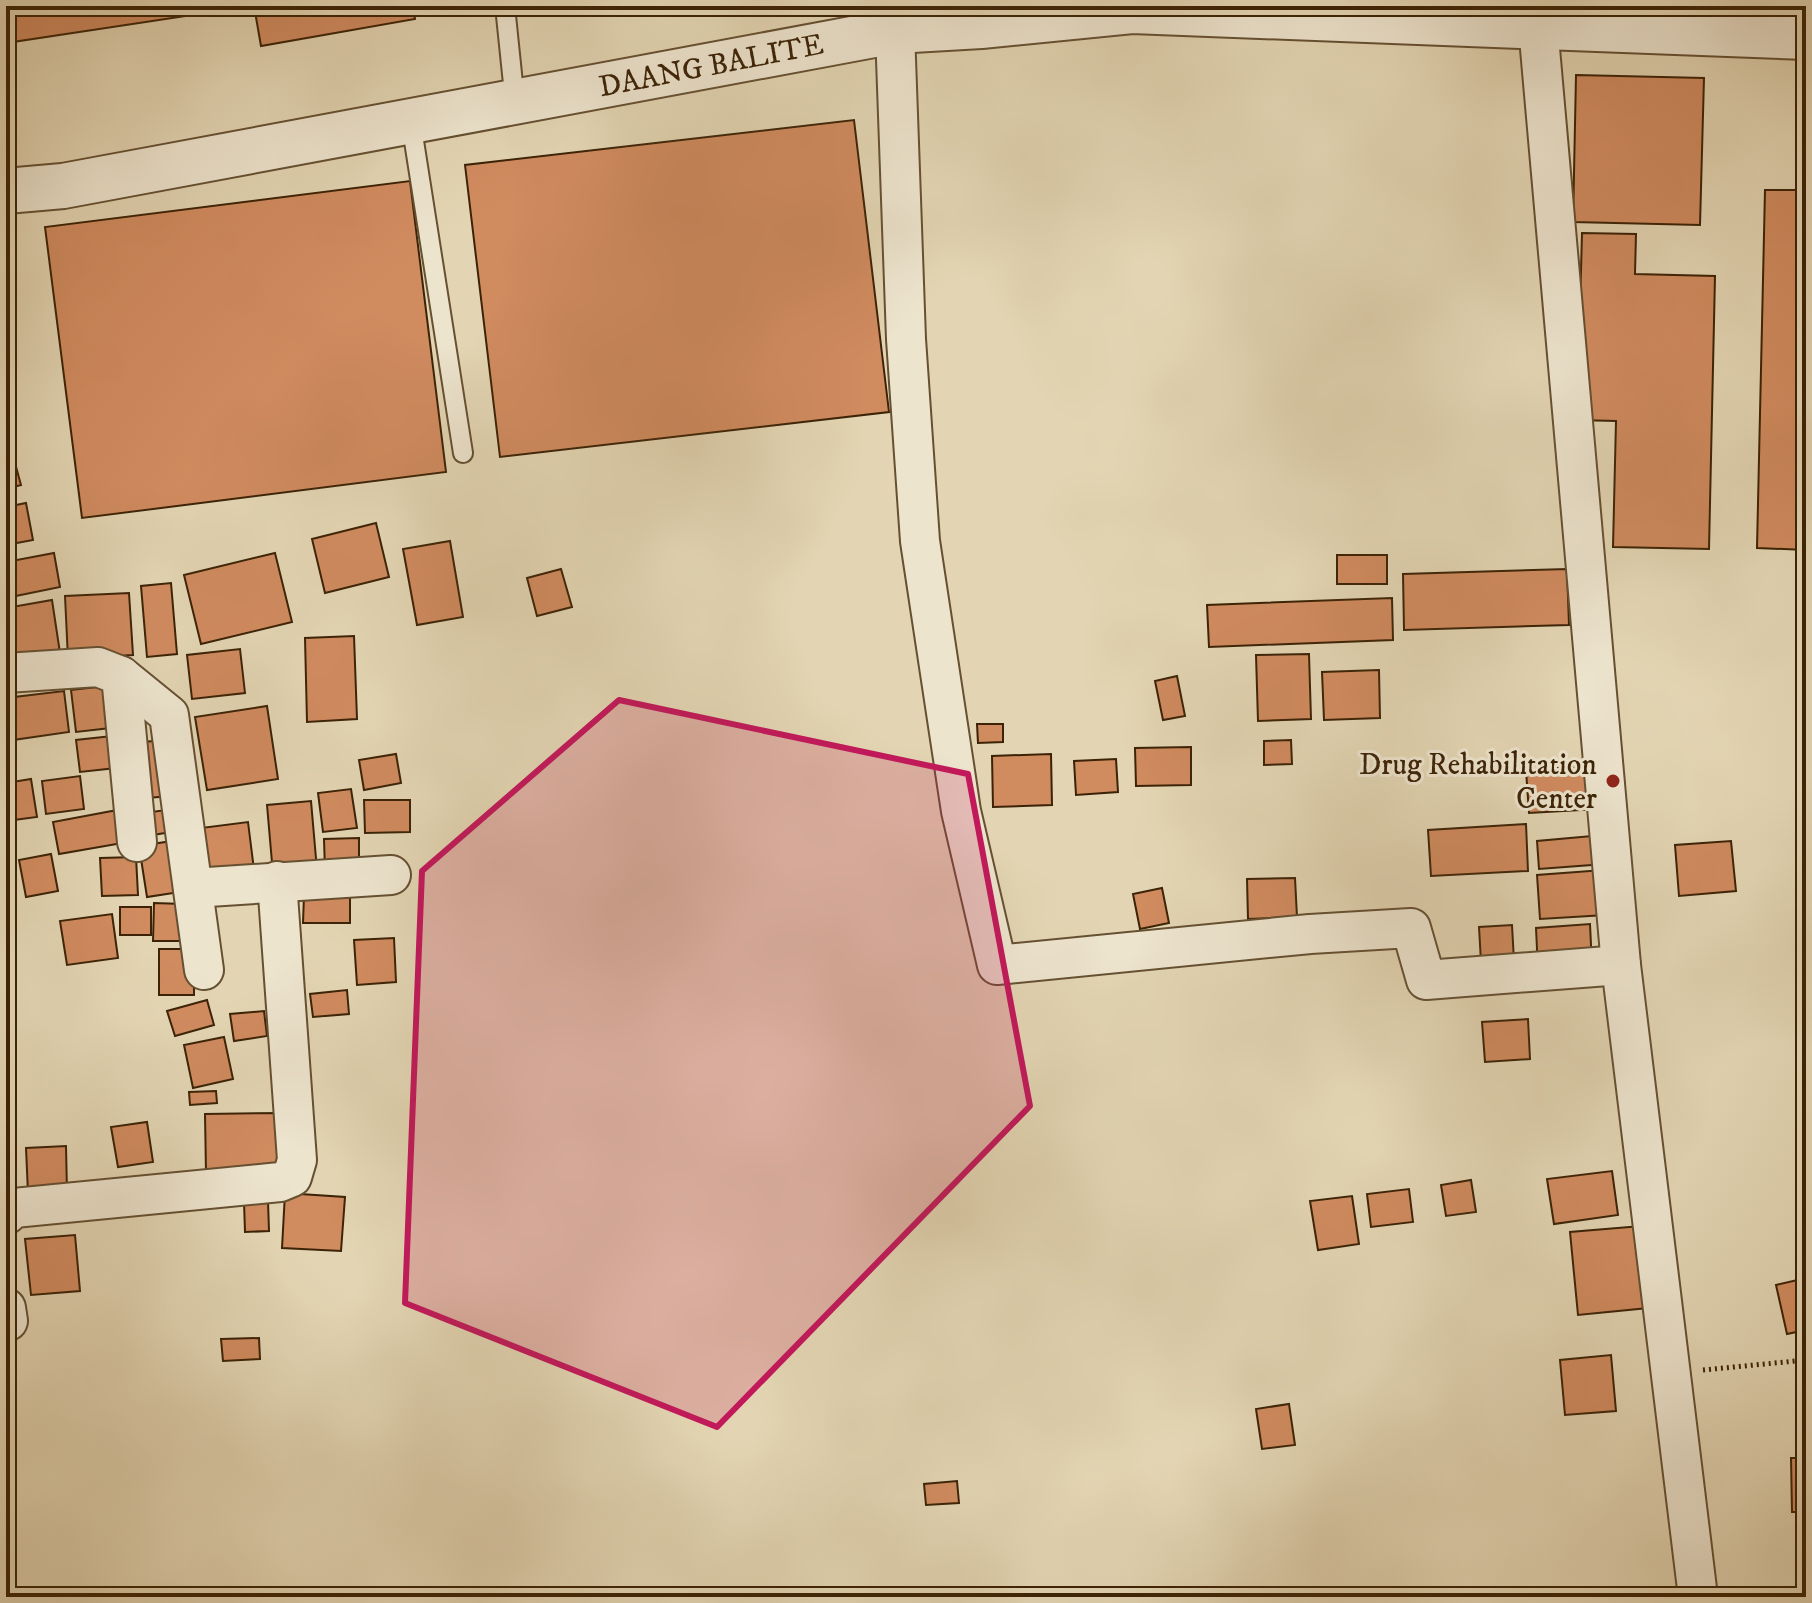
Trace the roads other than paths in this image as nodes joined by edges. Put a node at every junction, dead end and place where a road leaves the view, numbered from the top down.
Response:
1 (505, 6) edge
2 (1523, 19) edge
3 (895, 31) junction
4 (1806, 37) edge
5 (515, 103) junction
6 (411, 122) junction
7 (6, 191) edge
8 (463, 453) dead end
9 (6, 673) edge
10 (121, 676) junction
11 (137, 842) dead end
12 (391, 875) dead end
13 (277, 881) junction
14 (193, 888) junction
15 (1621, 965) junction
16 (204, 970) dead end
17 (6, 1215) edge
18 (1698, 1597) edge

1 - 5 lane
2 - 3 street, DAANG BALITE
2 - 4 street, DAANG BALITE
2 - 15 street
3 - 5 street, DAANG BALITE
3 - 15 street
5 - 6 street, DAANG BALITE
6 - 7 street, DAANG BALITE
6 - 8 lane
9 - 10 street
10 - 11 street
10 - 14 street
12 - 13 street
13 - 14 street
13 - 17 street
14 - 16 street
15 - 18 street

